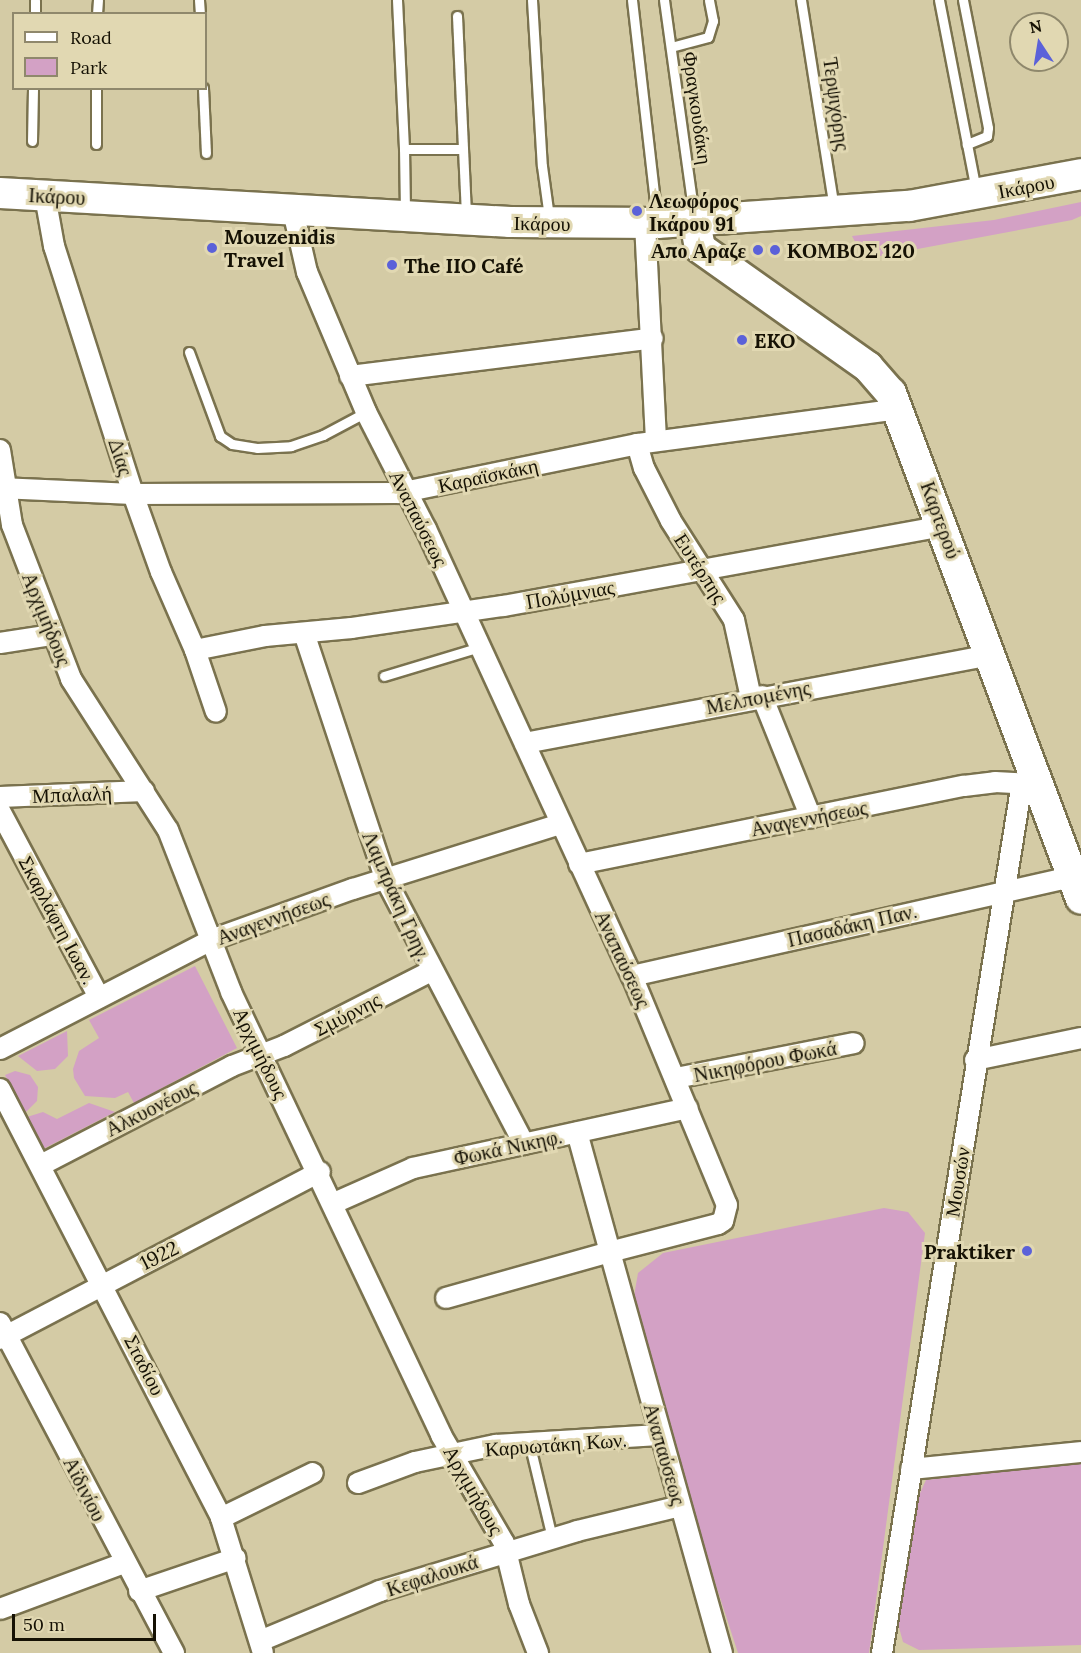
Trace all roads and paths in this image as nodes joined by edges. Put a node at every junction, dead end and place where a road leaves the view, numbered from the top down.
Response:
1 (397, 0) edge
2 (532, 0) edge
3 (632, 0) edge
4 (664, 0) edge
5 (709, 0) edge
6 (801, 0) edge
7 (939, 0) edge
8 (963, 0) edge
9 (457, 16) dead end
10 (671, 47) junction
11 (33, 90) edge
12 (96, 90) edge
13 (203, 90) edge
14 (32, 141) dead end
15 (96, 144) dead end
16 (968, 144) junction
17 (404, 149) junction
18 (462, 149) junction
19 (206, 153) dead end
20 (1081, 174) edge
21 (0, 193) edge
22 (977, 195) junction
23 (45, 196) junction
24 (293, 211) junction
25 (834, 213) junction
26 (405, 217) junction
27 (466, 219) junction
28 (695, 222) junction
29 (550, 223) junction
30 (651, 223) junction
31 (654, 338) junction
32 (189, 352) dead end
33 (350, 376) junction
34 (900, 409) junction
35 (366, 412) junction
36 (646, 442) junction
37 (0, 450) edge
38 (2, 488) edge
39 (406, 491) junction
40 (133, 494) junction
41 (942, 526) junction
42 (701, 570) junction
43 (464, 612) junction
44 (304, 633) junction
45 (52, 635) junction
46 (0, 643) edge
47 (480, 647) junction
48 (195, 650) junction
49 (991, 655) junction
50 (384, 676) dead end
51 (756, 697) junction
52 (216, 712) dead end
53 (525, 743) junction
54 (1031, 784) junction
55 (144, 791) junction
56 (0, 797) edge
57 (0, 811) edge
58 (811, 818) junction
59 (561, 824) junction
60 (579, 864) junction
61 (385, 878) junction
62 (1077, 888) edge
63 (1003, 890) junction
64 (211, 940) junction
65 (431, 971) junction
66 (632, 976) junction
67 (99, 997) junction
68 (1081, 1038) edge
69 (854, 1043) dead end
70 (0, 1049) edge
71 (262, 1055) junction
72 (975, 1060) junction
73 (676, 1078) junction
74 (0, 1089) edge
75 (688, 1108) junction
76 (577, 1132) junction
77 (524, 1144) junction
78 (41, 1165) junction
79 (320, 1172) junction
80 (334, 1203) junction
81 (610, 1252) junction
82 (104, 1283) junction
83 (446, 1298) dead end
84 (2, 1332) edge
85 (659, 1435) junction
86 (529, 1442) junction
87 (1081, 1452) edge
88 (452, 1454) junction
89 (911, 1469) junction
90 (313, 1473) dead end
91 (358, 1483) dead end
92 (680, 1506) junction
93 (221, 1518) junction
94 (552, 1538) junction
95 (507, 1551) junction
96 (236, 1557) junction
97 (124, 1563) junction
98 (139, 1591) junction
99 (0, 1610) edge
100 (261, 1647) edge
101 (174, 1653) edge
102 (538, 1653) edge
103 (722, 1653) edge
104 (882, 1653) edge

1 - 17 lane
2 - 29 lane
3 - 30 lane
4 - 10 lane, Φραγκουδάκη
5 - 10 lane
6 - 25 lane, Τερψιχόρης
7 - 16 lane
8 - 16 lane
9 - 18 lane
10 - 28 lane, Φραγκουδάκη
11 - 14 lane
12 - 15 lane
13 - 19 lane
16 - 22 lane
17 - 18 lane
17 - 26 lane
18 - 27 lane
20 - 22 main road, Ικάρου
21 - 23 main road, Ικάρου
22 - 25 main road, Ικάρου
23 - 24 main road, Ικάρου
23 - 40 street, Δίας
24 - 26 main road, Ικάρου
24 - 33 street, Αναπαύσεως
25 - 28 main road, Ικάρου
26 - 27 main road, Ικάρου
27 - 29 main road, Ικάρου
28 - 30 main road, Ικάρου
28 - 34 main road, Καρτερού
29 - 30 main road, Ικάρου
30 - 31 street, Ευτέρπης
31 - 33 street
31 - 36 street, Ευτέρπης
32 - 35 lane
33 - 35 street, Αναπαύσεως
34 - 36 street, Καραϊσκάκη
34 - 41 main road, Καρτερού
35 - 39 street, Αναπαύσεως
36 - 39 street, Καραϊσκάκη
36 - 42 street, Ευτέρπης
37 - 38 street, Αρχιμήδους
38 - 40 street, Καραϊσκάκη
38 - 45 street, Αρχιμήδους
39 - 40 street, Καραϊσκάκη
39 - 43 street, Αναπαύσεως
40 - 48 street, Δίας
41 - 42 street, Πολύμνιας
41 - 49 main road, Καρτερού
42 - 43 street, Πολύμνιας
42 - 51 street, Ευτέρπης
43 - 44 street, Πολύμνιας
43 - 47 street, Αναπαύσεως
44 - 48 street, Πολύμνιας
44 - 61 street, Λαμπράκη Γρηγ.
45 - 46 street
45 - 55 street, Αρχιμήδους
47 - 50 lane
47 - 53 street, Αναπαύσεως
48 - 52 street, Δίας
49 - 51 street, Μελπομένης
49 - 54 main road, Καρτερού
51 - 53 street, Μελπομένης
51 - 58 street, Ευτέρπης
53 - 59 street, Αναπαύσεως
54 - 58 street, Αναγεννήσεως
54 - 62 main road, Καρτερού
54 - 63 street, Μουσών
55 - 56 street, Μπαλαλή
55 - 64 street, Αρχιμήδους
57 - 67 street, Σκαρλάφτη Ιωαν.
58 - 60 street, Αναγεννήσεως
59 - 60 street, Αναπαύσεως
59 - 61 street, Αναγεννήσεως
60 - 66 street, Αναπαύσεως
61 - 64 street, Αναγεννήσεως
61 - 65 street, Λαμπράκη Γρηγ.
62 - 63 street, Πασαδάκη Παν.
63 - 66 street, Πασαδάκη Παν.
63 - 72 street, Μουσών
64 - 67 street, Αναγεννήσεως
64 - 71 street, Αρχιμήδους
65 - 71 street, Σμύρνης
65 - 77 street, Λαμπράκη Γρηγ.
66 - 73 street, Αναπαύσεως
67 - 70 street, Αναγεννήσεως
68 - 72 street
69 - 73 street, Νικηφόρου Φωκά
71 - 78 street, Αλκυονέους
71 - 79 street, Αρχιμήδους
72 - 89 street, Μουσών
73 - 75 street, Αναπαύσεως
74 - 78 street, Σταδίου
75 - 76 street, Φωκά Νικηφ.
75 - 81 street, Αναπαύσεως
76 - 77 street, Φωκά Νικηφ.
76 - 81 street
77 - 80 street, Φωκά Νικηφ.
78 - 82 street, Σταδίου
79 - 80 street, Αρχιμήδους
79 - 82 street, 1922
80 - 88 street, Αρχιμήδους
81 - 83 street
81 - 85 street, Αναπαύσεως
82 - 84 street, 1922
82 - 93 street, Σταδίου
84 - 97 street, Αϊδινίου
85 - 86 street, Καρυωτάκη Κων.
85 - 92 street, Αναπαύσεως
86 - 88 street, Καρυωτάκη Κων.
86 - 94 lane
87 - 89 street
88 - 91 street, Καρυωτάκη Κων.
88 - 95 street, Αρχιμήδους
89 - 104 street, Μουσών
90 - 93 street
92 - 94 street, Κεφαλουκά
92 - 103 street, Αναπαύσεως
93 - 96 street, Σταδίου
94 - 95 street, Κεφαλουκά
95 - 100 street, Κεφαλουκά
95 - 102 street, Αρχιμήδους
96 - 98 street
96 - 100 street, Σταδίου
97 - 98 street, Αϊδινίου
97 - 99 street
98 - 101 street, Αϊδινίου

